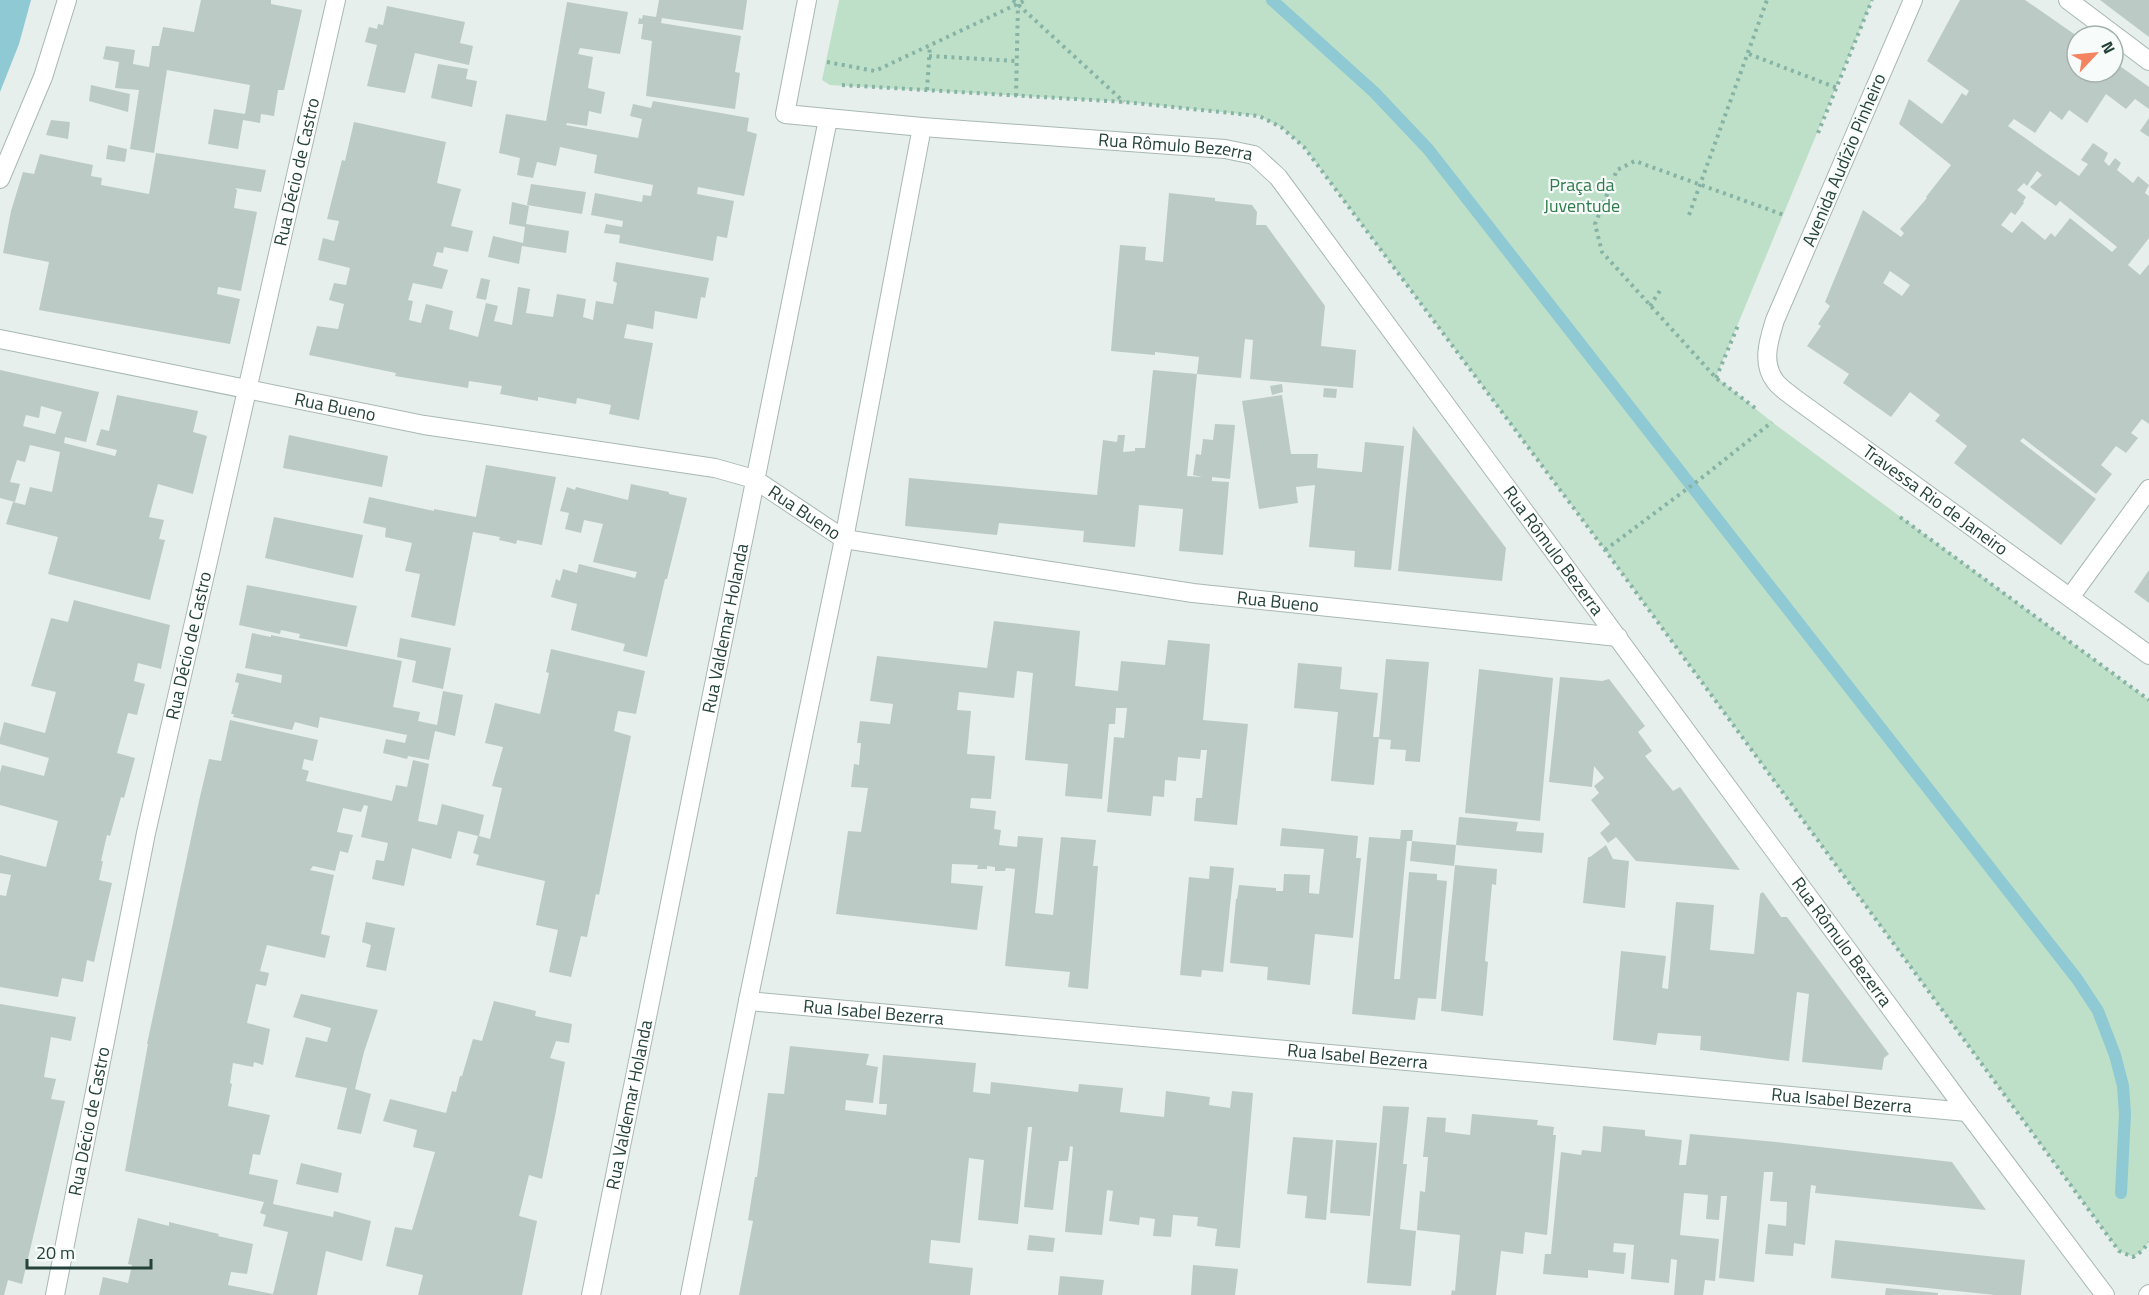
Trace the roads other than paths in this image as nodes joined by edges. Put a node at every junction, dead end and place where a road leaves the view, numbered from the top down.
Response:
1 (66, 0) edge
2 (336, 0) edge
3 (807, 0) edge
4 (1913, 0) edge
5 (2068, 0) edge
6 (2149, 61) edge
7 (828, 119) junction
8 (922, 127) junction
9 (0, 179) edge
10 (1775, 320) joint
11 (0, 339) edge
12 (246, 389) junction
13 (754, 479) junction
14 (2149, 489) edge
15 (844, 539) junction
16 (2071, 597) junction
17 (1618, 637) junction
18 (2149, 655) edge
19 (748, 1001) junction
20 (1967, 1112) junction
21 (55, 1295) edge
22 (591, 1295) edge
23 (690, 1295) edge
24 (2105, 1295) edge

1 - 9 street
2 - 12 street, Rua Décio de Castro
3 - 7 street
4 - 10 street, Avenida Audízio Pinheiro
5 - 6 street
7 - 8 street, Rua Rômulo Bezerra
7 - 13 street, Rua Valdemar Holanda
8 - 15 street
8 - 17 street, Rua Rômulo Bezerra
10 - 16 street, Travessa Rio de Janeiro
11 - 12 street, Rua Bueno
12 - 13 street, Rua Bueno
12 - 21 street, Rua Décio de Castro
13 - 15 street, Rua Bueno
13 - 22 street, Rua Valdemar Holanda
14 - 16 street
15 - 17 street, Rua Bueno
15 - 19 street
16 - 18 street, Travessa Rio de Janeiro
17 - 20 street, Rua Rômulo Bezerra
19 - 20 street, Rua Isabel Bezerra
19 - 23 street
20 - 24 street, Rua Rômulo Bezerra

